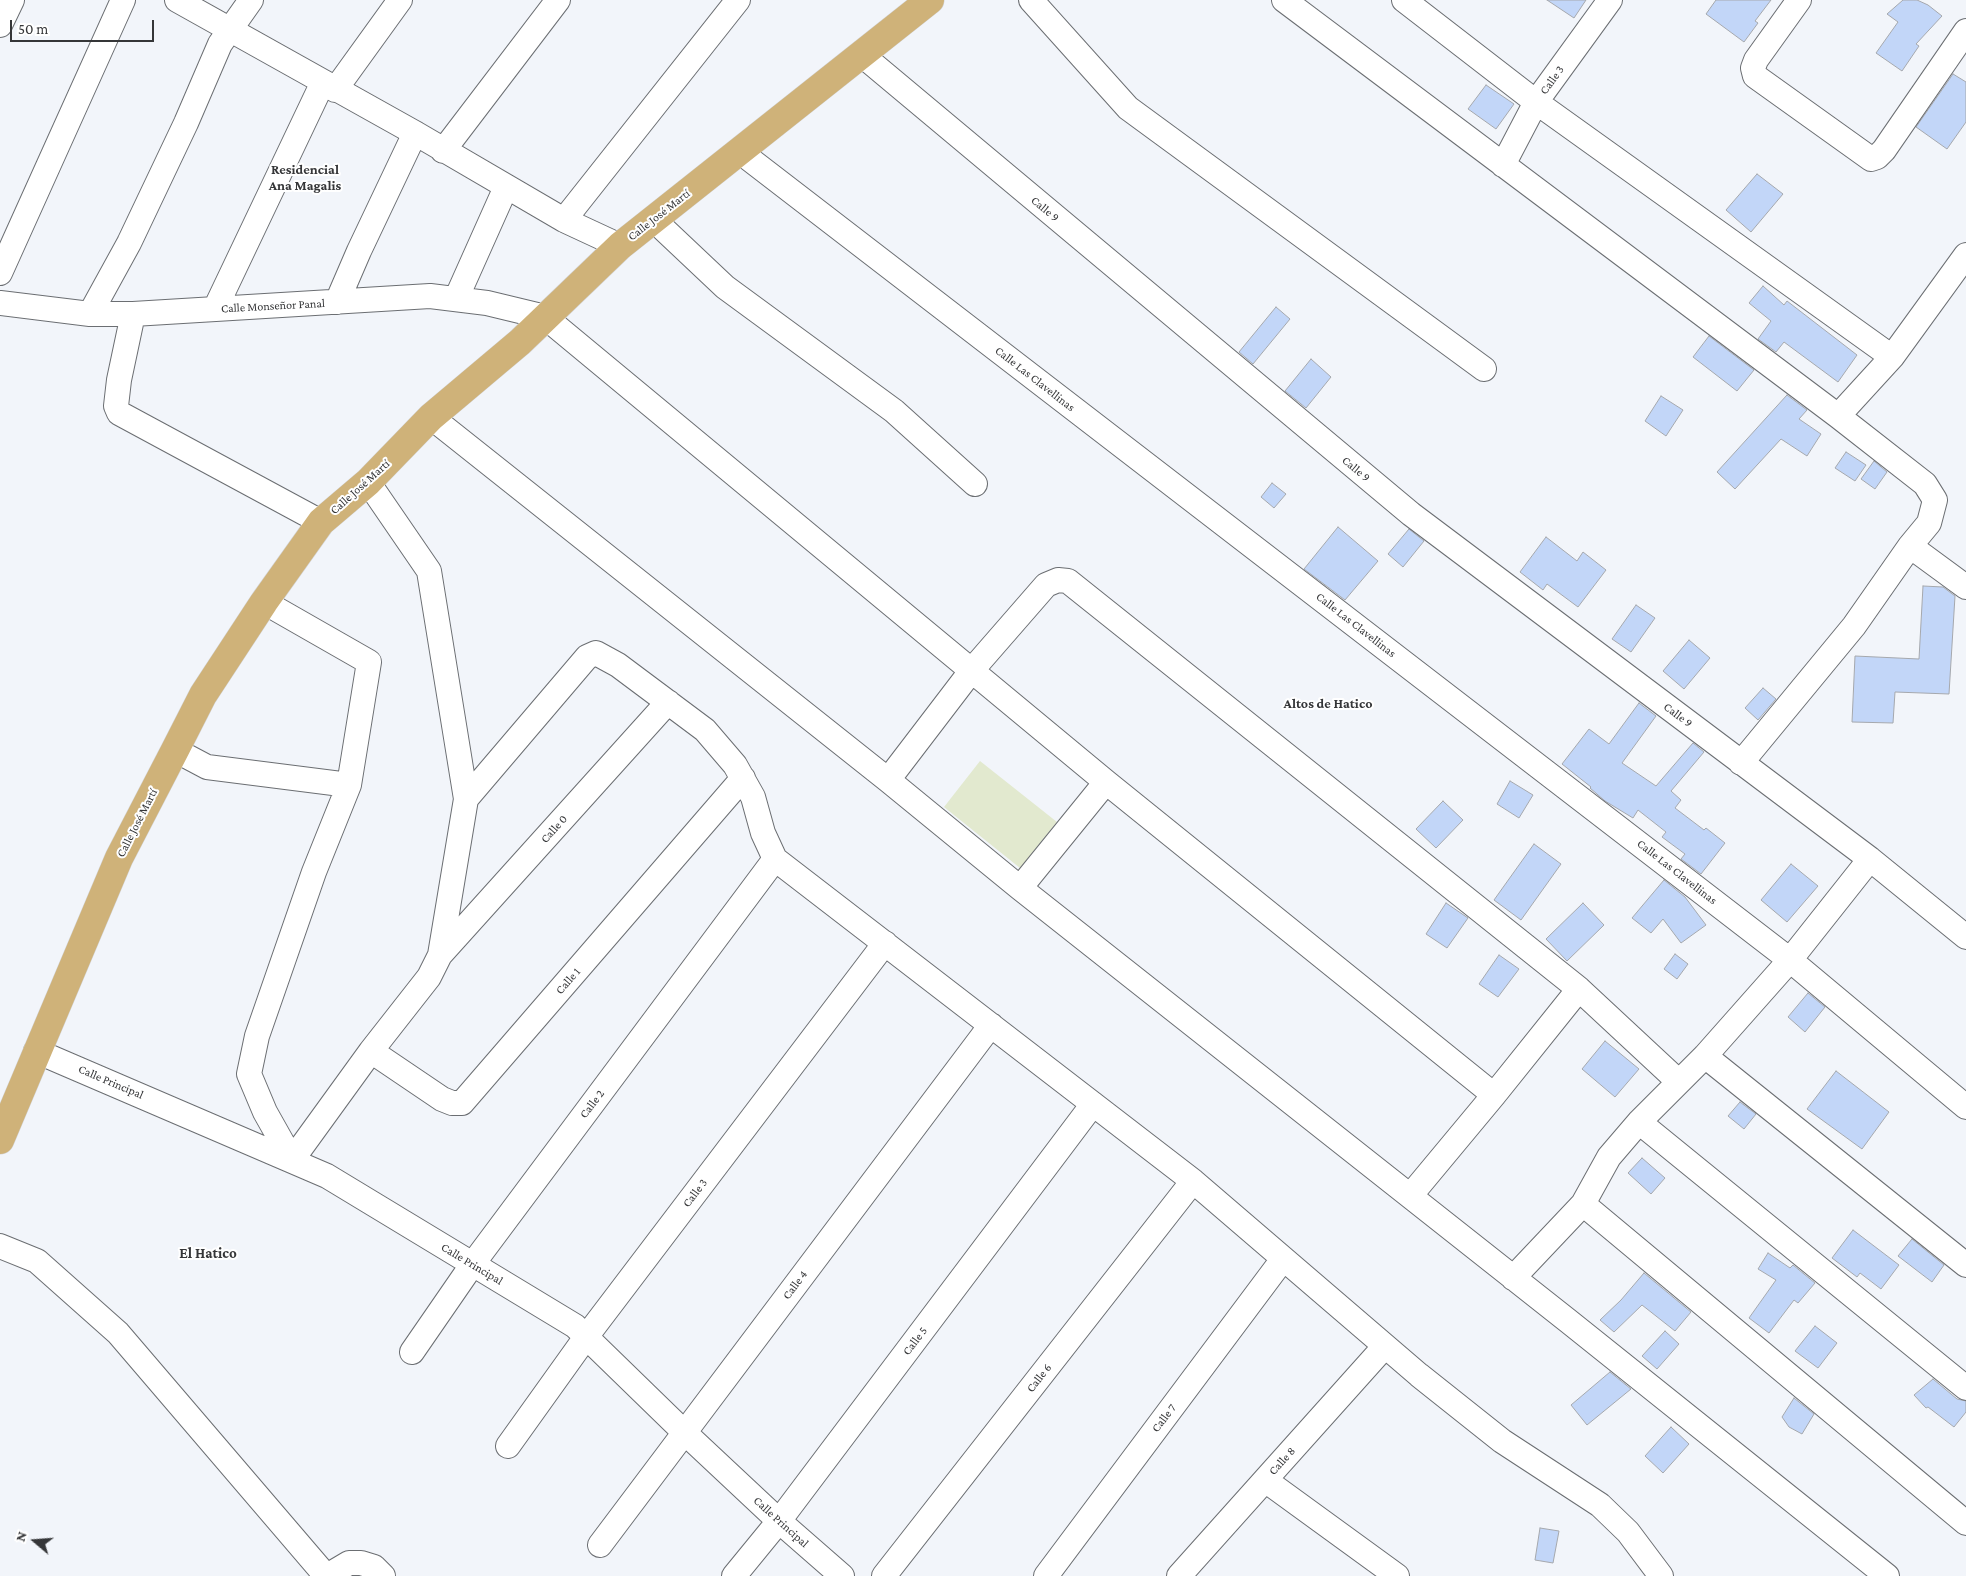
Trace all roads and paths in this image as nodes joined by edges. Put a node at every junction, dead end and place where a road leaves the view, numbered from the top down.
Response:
1 (12, 0) edge
2 (123, 0) edge
3 (177, 0) edge
4 (251, 0) edge
5 (400, 0) edge
6 (558, 0) edge
7 (738, 0) edge
8 (930, 0) edge
9 (1031, 0) edge
10 (1284, 0) edge
11 (1404, 0) edge
12 (1610, 0) edge
13 (1799, 0) edge
14 (0, 25) edge
15 (231, 30) junction
16 (1966, 31) edge
17 (862, 55) junction
18 (329, 86) junction
19 (1536, 102) junction
20 (415, 133) junction
21 (443, 151) junction
22 (740, 152) junction
23 (1503, 165) junction
24 (506, 187) junction
25 (564, 220) junction
26 (654, 220) junction
27 (620, 246) junction
28 (1966, 255) edge
29 (0, 273) edge
30 (456, 299) junction
31 (337, 302) junction
32 (0, 303) edge
33 (215, 309) junction
34 (90, 314) junction
35 (133, 314) junction
36 (545, 317) junction
37 (1892, 357) junction
38 (1484, 369) dead end
39 (1838, 416) junction
40 (432, 417) junction
41 (368, 482) junction
42 (975, 484) dead end
43 (321, 522) junction
44 (1910, 546) junction
45 (1966, 587) edge
46 (264, 602) junction
47 (972, 670) junction
48 (668, 702) junction
49 (175, 750) junction
50 (1741, 763) junction
51 (743, 778) junction
52 (888, 780) junction
53 (1106, 782) junction
54 (349, 785) junction
55 (466, 799) junction
56 (776, 858) junction
57 (1870, 859) junction
58 (1020, 888) junction
59 (1966, 937) edge
60 (885, 943) junction
61 (440, 955) junction
62 (1790, 960) junction
63 (1579, 989) junction
64 (991, 1025) junction
65 (36, 1051) junction
66 (371, 1051) junction
67 (1705, 1056) junction
68 (1679, 1082) junction
69 (1494, 1095) junction
70 (1094, 1104) junction
71 (1966, 1107) edge
72 (1639, 1122) junction
73 (0, 1140) edge
74 (292, 1160) junction
75 (1193, 1181) junction
76 (1410, 1196) junction
77 (1583, 1204) junction
78 (0, 1246) edge
79 (1283, 1259) junction
80 (472, 1265) junction
81 (1966, 1265) edge
82 (1513, 1278) junction
83 (586, 1337) junction
84 (1385, 1346) junction
85 (412, 1352) dead end
86 (1966, 1388) edge
87 (684, 1432) junction
88 (508, 1446) dead end
89 (1266, 1480) junction
90 (779, 1521) junction
91 (1966, 1523) edge
92 (600, 1545) dead end
93 (326, 1576) edge
94 (383, 1576) edge
95 (734, 1576) edge
96 (842, 1576) edge
97 (884, 1576) edge
98 (1046, 1576) edge
99 (1179, 1576) edge
100 (1397, 1576) edge
101 (1661, 1576) edge
102 (1887, 1576) edge

1 - 14 street
2 - 29 street
3 - 15 street
4 - 15 street
5 - 18 street
6 - 21 street
7 - 25 street
8 - 17 main road, Calle José Martí
9 - 38 street
10 - 23 street
11 - 19 street
12 - 19 street, Calle 3
13 - 16 street
15 - 18 street
15 - 34 street
17 - 22 main road, Calle José Martí
17 - 50 street, Calle 9
18 - 20 street
18 - 33 street
19 - 23 street, Calle 3
19 - 37 street
20 - 21 street
20 - 31 street
21 - 24 street
22 - 26 main road, Calle José Martí
22 - 62 street, Calle Las Clavellinas
23 - 39 street
24 - 25 street
24 - 30 street
25 - 27 street
26 - 27 main road, Calle José Martí
26 - 42 street
27 - 36 main road, Calle José Martí
28 - 37 street
30 - 31 street, Calle Monseñor Panal
30 - 36 street, Calle Monseñor Panal
31 - 33 street, Calle Monseñor Panal
32 - 34 street, Calle Monseñor Panal
33 - 35 street, Calle Monseñor Panal
34 - 35 street, Calle Monseñor Panal
35 - 43 street
36 - 40 main road, Calle José Martí
36 - 47 street
37 - 39 street
39 - 44 street
40 - 41 main road, Calle José Martí
40 - 52 street
41 - 43 main road, Calle José Martí
41 - 55 street
43 - 46 main road, Calle José Martí
44 - 45 street
44 - 50 street
46 - 49 main road, Calle José Martí
46 - 54 street
47 - 52 street
47 - 53 street
47 - 63 street
48 - 51 street
48 - 55 street
48 - 61 street, Calle 0
49 - 54 street
49 - 65 main road, Calle José Martí
50 - 57 street, Calle 9
51 - 56 street
51 - 66 street, Calle 1
52 - 58 street
53 - 58 street
53 - 69 street
54 - 74 street
55 - 61 street
56 - 60 street
56 - 80 street, Calle 2
57 - 59 street, Calle 9
57 - 62 street
58 - 76 street
60 - 64 street
60 - 83 street, Calle 3
61 - 66 street
62 - 67 street
62 - 71 street, Calle Las Clavellinas
63 - 68 street
63 - 69 street
64 - 70 street
64 - 87 street, Calle 4
65 - 73 main road, Calle José Martí
65 - 74 street, Calle Principal
66 - 74 street
67 - 68 street
67 - 81 street
68 - 72 street
69 - 76 street
70 - 75 street
70 - 90 street, Calle 5
72 - 77 street
72 - 86 street
74 - 80 street, Calle Principal
75 - 79 street
75 - 97 street, Calle 6
76 - 82 street
77 - 82 street
77 - 91 street
78 - 93 street
79 - 84 street
79 - 98 street, Calle 7
80 - 83 street, Calle Principal
80 - 85 street, Calle 2
82 - 102 street
83 - 87 street, Calle Principal
83 - 88 street, Calle 3
84 - 89 street, Calle 8
84 - 101 street
87 - 90 street, Calle Principal
87 - 92 street, Calle 4
89 - 99 street, Calle 8
89 - 100 street
90 - 95 street, Calle 5
90 - 96 street, Calle Principal
93 - 94 street

